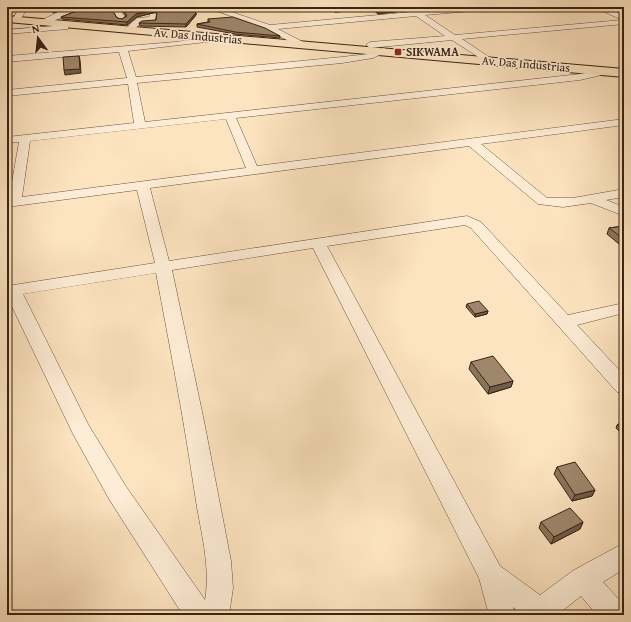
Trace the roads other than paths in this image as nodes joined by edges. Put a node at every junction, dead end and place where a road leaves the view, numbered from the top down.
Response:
1 (24, 7) edge
2 (86, 7) edge
3 (125, 7) edge
4 (137, 7) edge
5 (210, 7) edge
6 (409, 7) edge
7 (495, 7) edge
8 (598, 7) edge
9 (233, 10) edge
10 (418, 13) junction
11 (153, 16) edge
12 (122, 18) edge
13 (624, 18) edge
14 (12, 19) edge
15 (42, 22) junction
16 (624, 22) edge
17 (269, 27) junction
18 (65, 29) junction
19 (128, 30) junction
20 (7, 32) edge
21 (220, 38) junction
22 (454, 38) junction
23 (302, 45) junction
24 (123, 48) junction
25 (354, 49) junction
26 (386, 52) junction
27 (7, 58) edge
28 (489, 61) junction
29 (577, 72) junction
30 (624, 72) edge
31 (132, 81) junction
32 (7, 93) edge
33 (230, 116) junction
34 (624, 122) edge
35 (140, 126) junction
36 (26, 138) junction
37 (7, 140) edge
38 (473, 143) junction
39 (253, 170) junction
40 (143, 187) junction
41 (618, 193) edge
42 (590, 198) junction
43 (11, 202) edge
44 (624, 208) edge
45 (624, 212) edge
46 (318, 244) junction
47 (163, 266) junction
48 (10, 290) edge
49 (624, 308) edge
50 (564, 322) junction
51 (624, 387) edge
52 (624, 554) edge
53 (491, 575) junction
54 (583, 579) junction
55 (538, 613) edge
56 (199, 615) edge
57 (216, 615) edge
58 (502, 615) edge
59 (615, 615) edge

1 - 14 street
2 - 15 street
3 - 4 street
3 - 12 street
5 - 9 street
6 - 10 street
7 - 10 street
8 - 13 street
9 - 17 street
10 - 17 street
10 - 22 street
11 - 19 street
14 - 15 main road, Av. Das Industrias
15 - 18 main road, Av. Das Industrias
16 - 22 street
17 - 23 street
18 - 19 main road, Av. Das Industrias
18 - 20 street
19 - 21 main road, Av. Das Industrias
21 - 23 main road, Av. Das Industrias
21 - 24 street
22 - 25 street
22 - 28 street
23 - 25 main road, Av. Das Industrias
24 - 27 street
24 - 31 street
25 - 26 main road, Av. Das Industrias
26 - 28 main road, Av. Das Industrias
26 - 31 street
28 - 29 main road, Av. Das Industrias
29 - 30 main road, Av. Das Industrias
29 - 33 street
31 - 32 street
31 - 35 street
33 - 35 street
33 - 39 street
34 - 38 street
35 - 36 street
36 - 37 street
36 - 43 street
38 - 39 street
38 - 42 street
39 - 40 street
40 - 43 street
40 - 47 street
41 - 42 street
41 - 44 street
42 - 45 street
46 - 47 street
46 - 50 street
46 - 53 street
47 - 48 street
47 - 57 street
48 - 56 street
49 - 50 street
50 - 51 street
52 - 54 street
53 - 55 street
53 - 58 street
54 - 55 street
54 - 59 street

